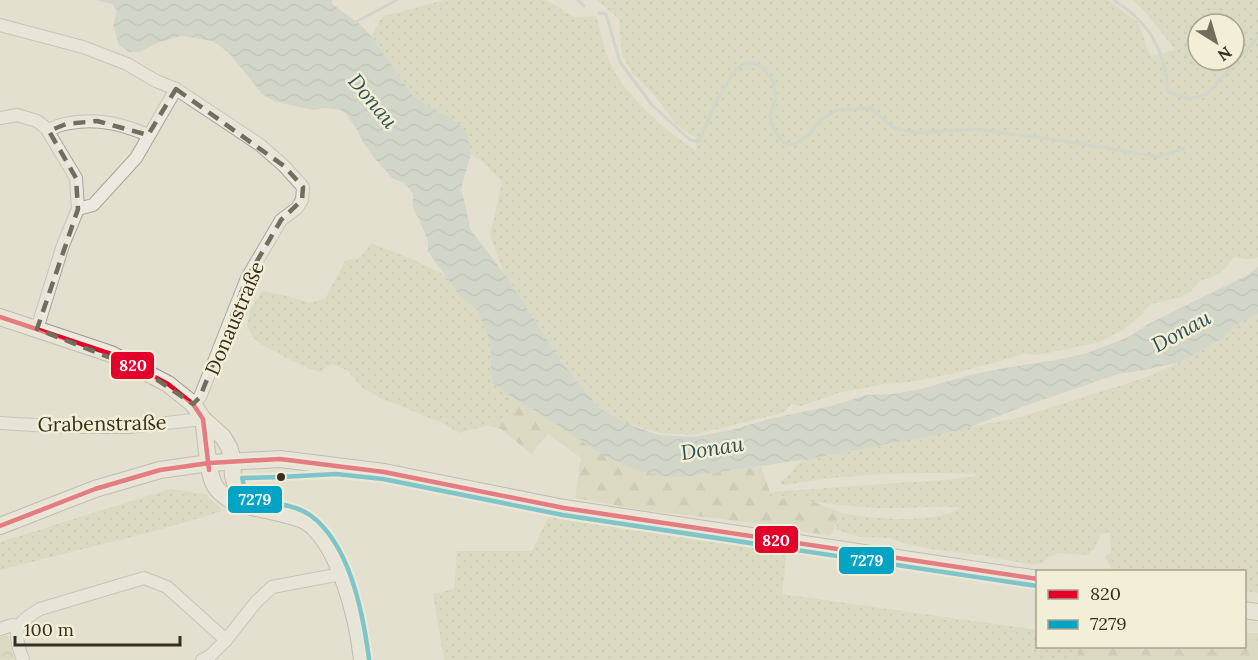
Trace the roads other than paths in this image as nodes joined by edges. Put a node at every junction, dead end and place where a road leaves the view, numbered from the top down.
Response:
1 (0, 26) edge
2 (176, 89) junction
3 (0, 118) edge
4 (49, 131) junction
5 (148, 135) junction
6 (78, 209) junction
7 (0, 317) edge
8 (37, 329) junction
9 (193, 404) junction
10 (203, 419) junction
11 (0, 423) edge
12 (233, 466) junction
13 (209, 469) junction
14 (247, 506) junction
15 (0, 527) edge
16 (341, 574) junction
17 (1036, 579) edge
18 (19, 626) junction
19 (0, 629) edge
20 (226, 640) junction
21 (23, 660) edge
22 (202, 660) edge
23 (362, 660) edge

1 - 2 street, Donaustraße
2 - 5 street
2 - 9 street, Donaustraße
3 - 4 street
4 - 5 street
4 - 6 street
5 - 6 street
6 - 8 street
7 - 8 main road
8 - 9 main road
9 - 10 main road
10 - 11 street, Grabenstraße
10 - 12 main road
10 - 13 main road
12 - 13 main road
12 - 14 main road
12 - 17 main road
13 - 14 main road
13 - 15 main road
14 - 16 main road
16 - 20 street
16 - 23 main road
18 - 19 street
18 - 20 street
18 - 21 street
20 - 22 street

